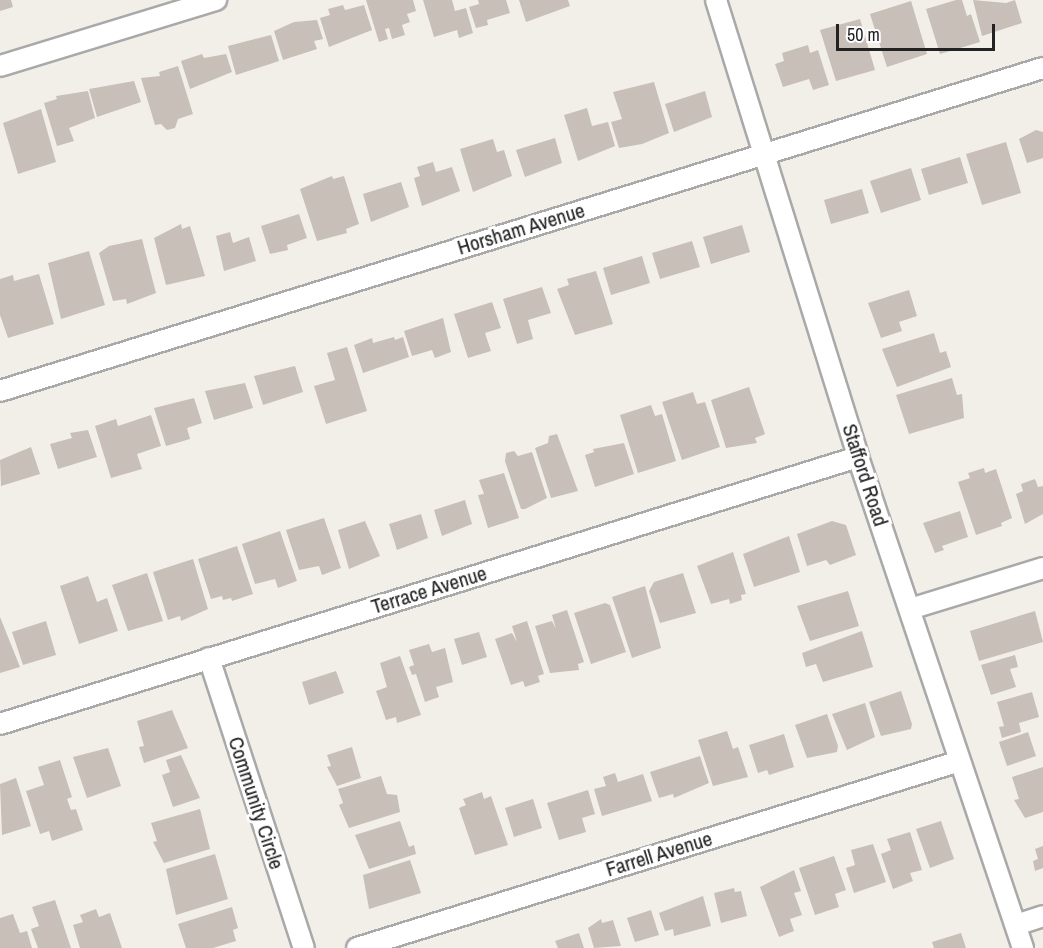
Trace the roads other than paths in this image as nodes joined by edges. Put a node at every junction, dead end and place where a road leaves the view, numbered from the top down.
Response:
1 (216, 0) edge
2 (716, 0) edge
3 (0, 66) edge
4 (1043, 68) edge
5 (762, 154) junction
6 (0, 391) edge
7 (858, 456) junction
8 (1043, 568) edge
9 (909, 609) junction
10 (209, 658) junction
11 (0, 724) edge
12 (960, 761) junction
13 (1043, 916) edge
14 (1016, 925) junction
15 (304, 948) edge
16 (357, 948) edge
17 (1023, 948) edge

1 - 3 street
2 - 5 street, Stafford Road
4 - 5 street, Horsham Avenue
5 - 6 street, Horsham Avenue
5 - 7 street, Stafford Road
7 - 9 street, Stafford Road
7 - 10 street, Terrace Avenue
8 - 9 street
9 - 12 street, Stafford Road
10 - 11 street, Terrace Avenue
10 - 15 street, Community Circle
12 - 14 street, Stafford Road
12 - 16 street, Farrell Avenue
13 - 14 street
14 - 17 street, Stafford Road

